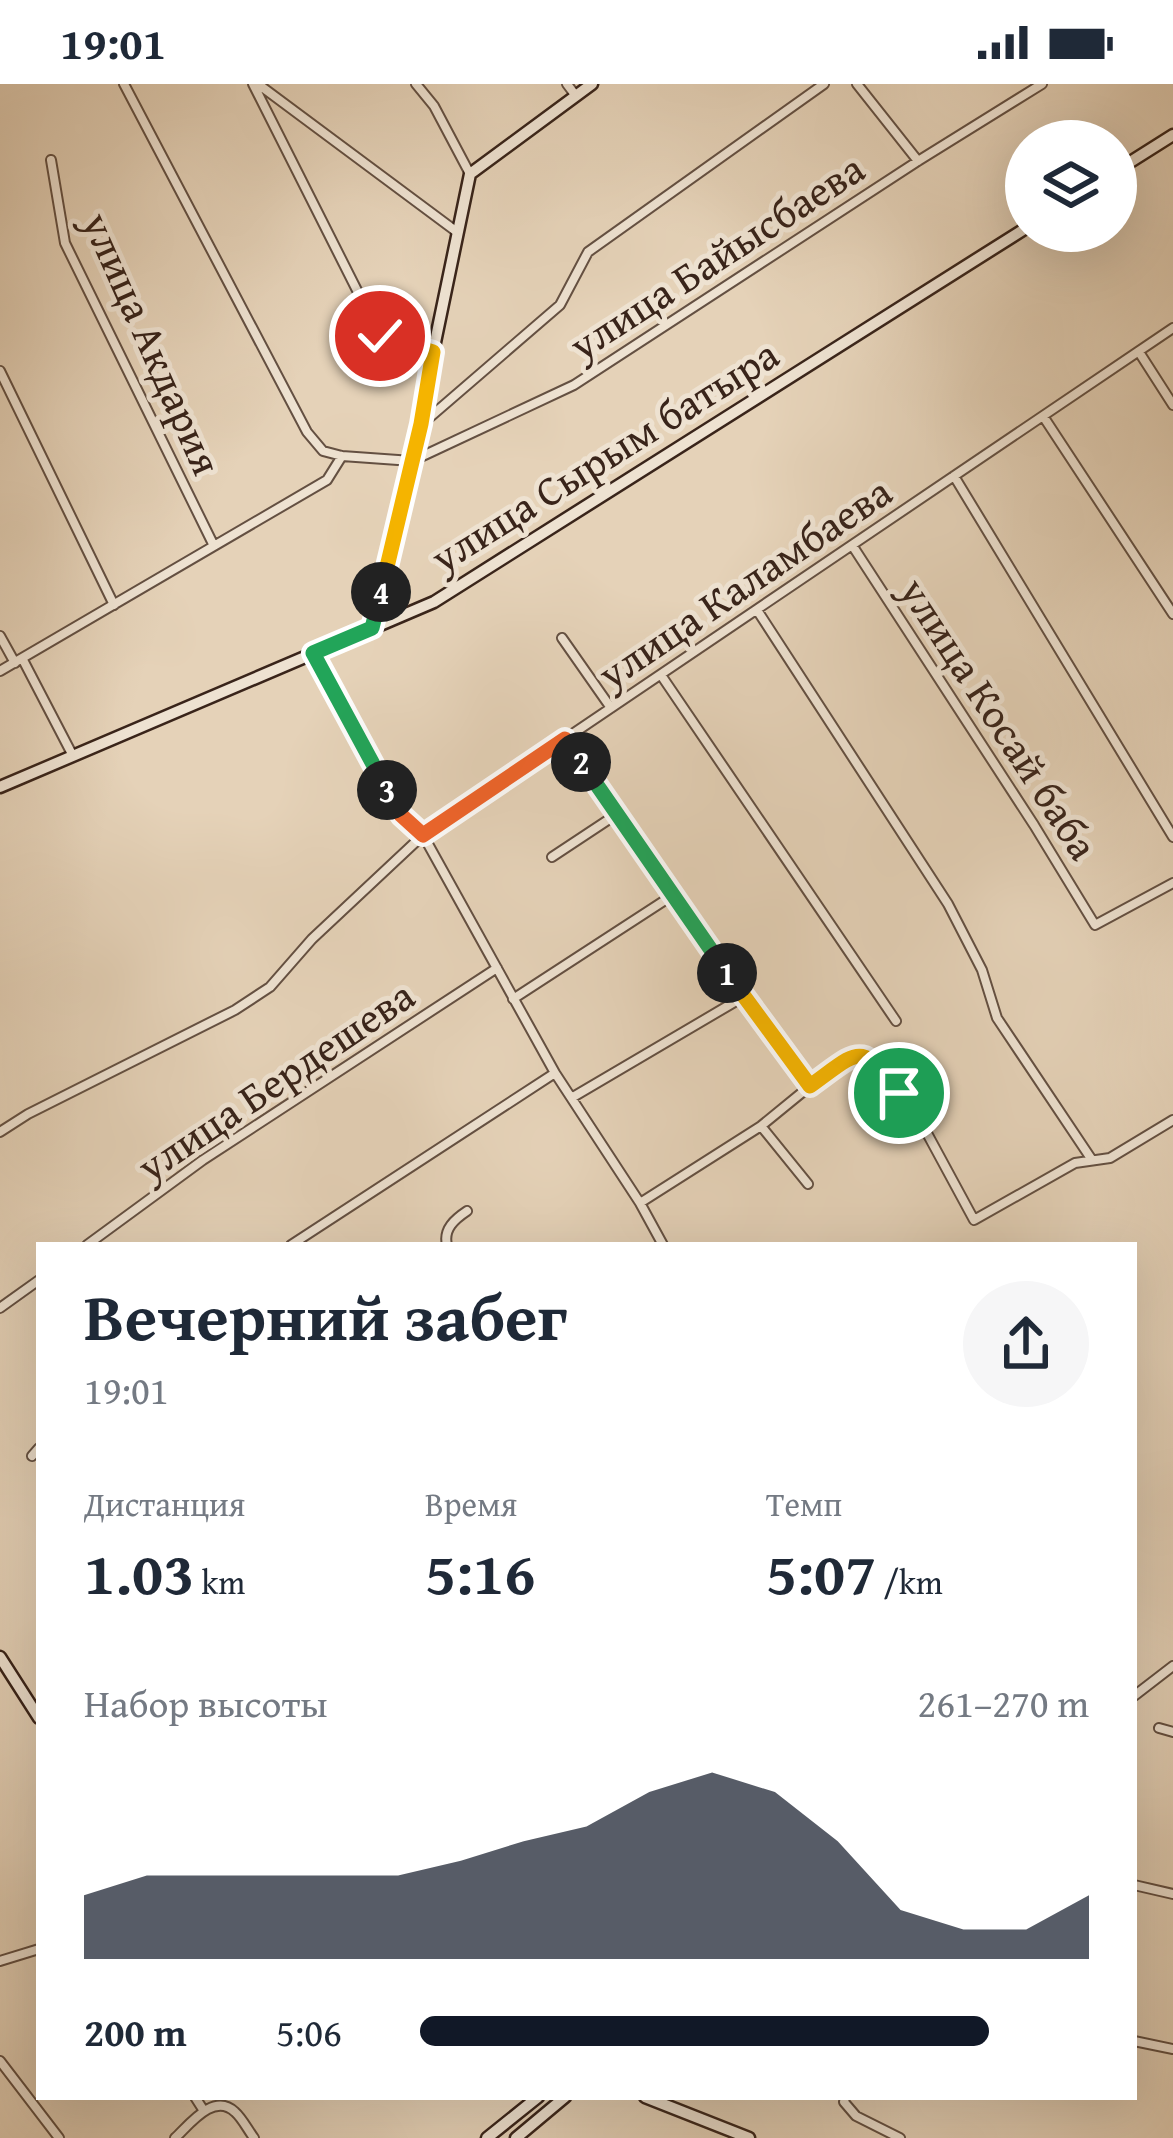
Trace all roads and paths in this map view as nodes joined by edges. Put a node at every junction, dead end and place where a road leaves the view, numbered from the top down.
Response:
1 (124, 84) edge
2 (256, 84) edge
3 (416, 84) edge
4 (567, 84) edge
5 (592, 84) edge
6 (824, 84) edge
7 (856, 84) edge
8 (1042, 84) edge
9 (576, 96) junction
10 (1173, 135) edge
11 (1137, 158) edge
12 (51, 160) dead end
13 (918, 160) junction
14 (470, 174) junction
15 (457, 232) junction
16 (1005, 241) edge
17 (1173, 328) edge
18 (433, 352) junction
19 (1139, 352) junction
20 (0, 371) edge
21 (1173, 405) edge
22 (1043, 416) junction
23 (421, 424) junction
24 (342, 456) junction
25 (412, 461) junction
26 (954, 476) junction
27 (852, 545) junction
28 (214, 546) junction
29 (114, 605) junction
30 (757, 610) junction
31 (1173, 614) edge
32 (372, 628) junction
33 (0, 636) edge
34 (562, 638) dead end
35 (313, 653) junction
36 (18, 660) junction
37 (0, 671) edge
38 (661, 675) junction
39 (611, 708) junction
40 (565, 739) junction
41 (73, 756) junction
42 (0, 787) edge
43 (617, 814) junction
44 (423, 835) junction
45 (1173, 837) edge
46 (552, 857) dead end
47 (1173, 884) edge
48 (674, 895) junction
49 (497, 968) junction
50 (743, 997) junction
51 (513, 998) junction
52 (896, 1021) dead end
53 (555, 1072) junction
54 (810, 1086) junction
55 (573, 1097) junction
56 (1173, 1120) edge
57 (761, 1126) junction
58 (0, 1132) edge
59 (1092, 1160) junction
60 (808, 1184) dead end
61 (640, 1203) junction
62 (467, 1211) dead end
63 (91, 1242) edge
64 (296, 1242) edge
65 (447, 1242) edge
66 (662, 1242) edge
67 (36, 1282) edge
68 (0, 1308) edge
69 (0, 1657) edge
70 (1173, 1666) edge
71 (1137, 1694) edge
72 (36, 1713) edge
73 (1159, 1728) dead end
74 (1173, 1732) edge
75 (1137, 1886) edge
76 (1173, 1894) edge
77 (36, 1950) edge
78 (0, 1961) edge
79 (1137, 2042) edge
80 (1173, 2049) edge
81 (0, 2061) edge
82 (197, 2100) edge
83 (534, 2100) edge
84 (561, 2100) edge
85 (653, 2100) edge
86 (844, 2100) edge
87 (204, 2111) junction
88 (59, 2138) edge
89 (175, 2138) edge
90 (254, 2138) edge
91 (487, 2138) edge
92 (515, 2138) edge
93 (748, 2138) edge
94 (899, 2138) edge

1 - 24 street
2 - 15 street
2 - 18 street
3 - 14 street
4 - 9 street
5 - 9 street
6 - 23 street
7 - 13 street
8 - 13 street, улица Байысбаева
9 - 14 street
10 - 11 street
12 - 28 street, улица Акдария
13 - 25 street, улица Байысбаева
14 - 15 street
15 - 18 street
16 - 32 street, улица Сырым батыра
17 - 19 street, улица Каламбаева
18 - 23 street
19 - 21 street
19 - 22 street, улица Каламбаева
20 - 29 street
22 - 26 street, улица Каламбаева
22 - 31 street
23 - 25 street
24 - 25 street
24 - 28 street
25 - 32 street
26 - 27 street, улица Каламбаева
26 - 45 street
27 - 30 street, улица Каламбаева
27 - 47 street, улица Косай баба
28 - 29 street
29 - 36 street
30 - 38 street, улица Каламбаева
30 - 59 street
32 - 35 street, улица Сырым батыра
33 - 36 street
34 - 39 street
35 - 41 street, улица Сырым батыра
35 - 44 street
36 - 37 street
36 - 41 street
38 - 39 street, улица Каламбаева
38 - 52 street
39 - 40 street, улица Каламбаева
40 - 43 street
40 - 44 street, улица Каламбаева
41 - 42 street, улица Сырым батыра
43 - 46 street
43 - 48 street
44 - 49 street
44 - 58 street, улица Каламбаева
48 - 50 street
48 - 51 street
49 - 51 street
49 - 63 street, улица Бердешева
50 - 54 street
50 - 55 street
51 - 53 street
53 - 55 street
53 - 64 street
54 - 57 street
54 - 59 street
55 - 61 street
56 - 59 street
57 - 60 street
57 - 61 street
61 - 66 street
62 - 65 street
67 - 68 street
69 - 72 street
70 - 71 street
73 - 74 street
75 - 76 street
77 - 78 street
79 - 80 street
81 - 88 street
82 - 87 street
83 - 91 street
84 - 92 street
85 - 93 street
86 - 94 street
87 - 89 street
87 - 90 street

